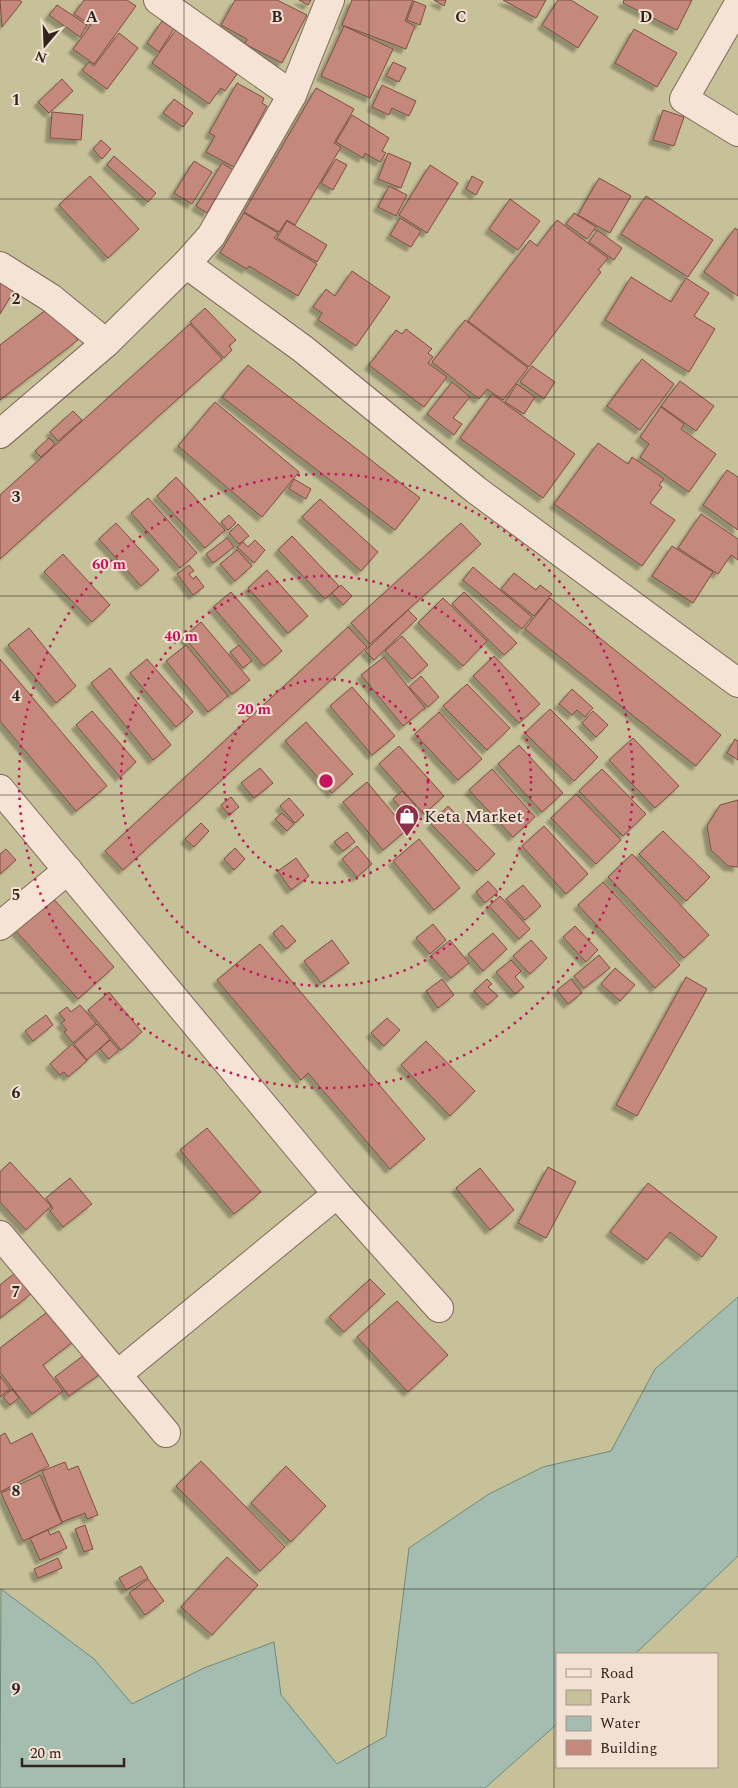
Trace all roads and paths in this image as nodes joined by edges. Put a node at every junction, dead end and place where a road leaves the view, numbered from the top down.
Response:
1 (158, 0) edge
2 (330, 0) edge
3 (738, 5) edge
4 (292, 95) junction
5 (738, 132) edge
6 (186, 264) junction
7 (0, 266) edge
8 (106, 343) junction
9 (0, 434) edge
10 (738, 683) edge
11 (0, 789) edge
12 (68, 870) junction
13 (0, 926) edge
14 (337, 1194) junction
15 (0, 1235) edge
16 (440, 1308) dead end
17 (118, 1374) junction
18 (166, 1433) dead end

1 - 4 street
2 - 4 street
3 - 5 street
4 - 6 street
6 - 8 street
6 - 10 street
7 - 8 street
8 - 9 street
11 - 12 street
12 - 13 street
12 - 14 street
14 - 16 street
14 - 17 street
15 - 17 street
17 - 18 street

